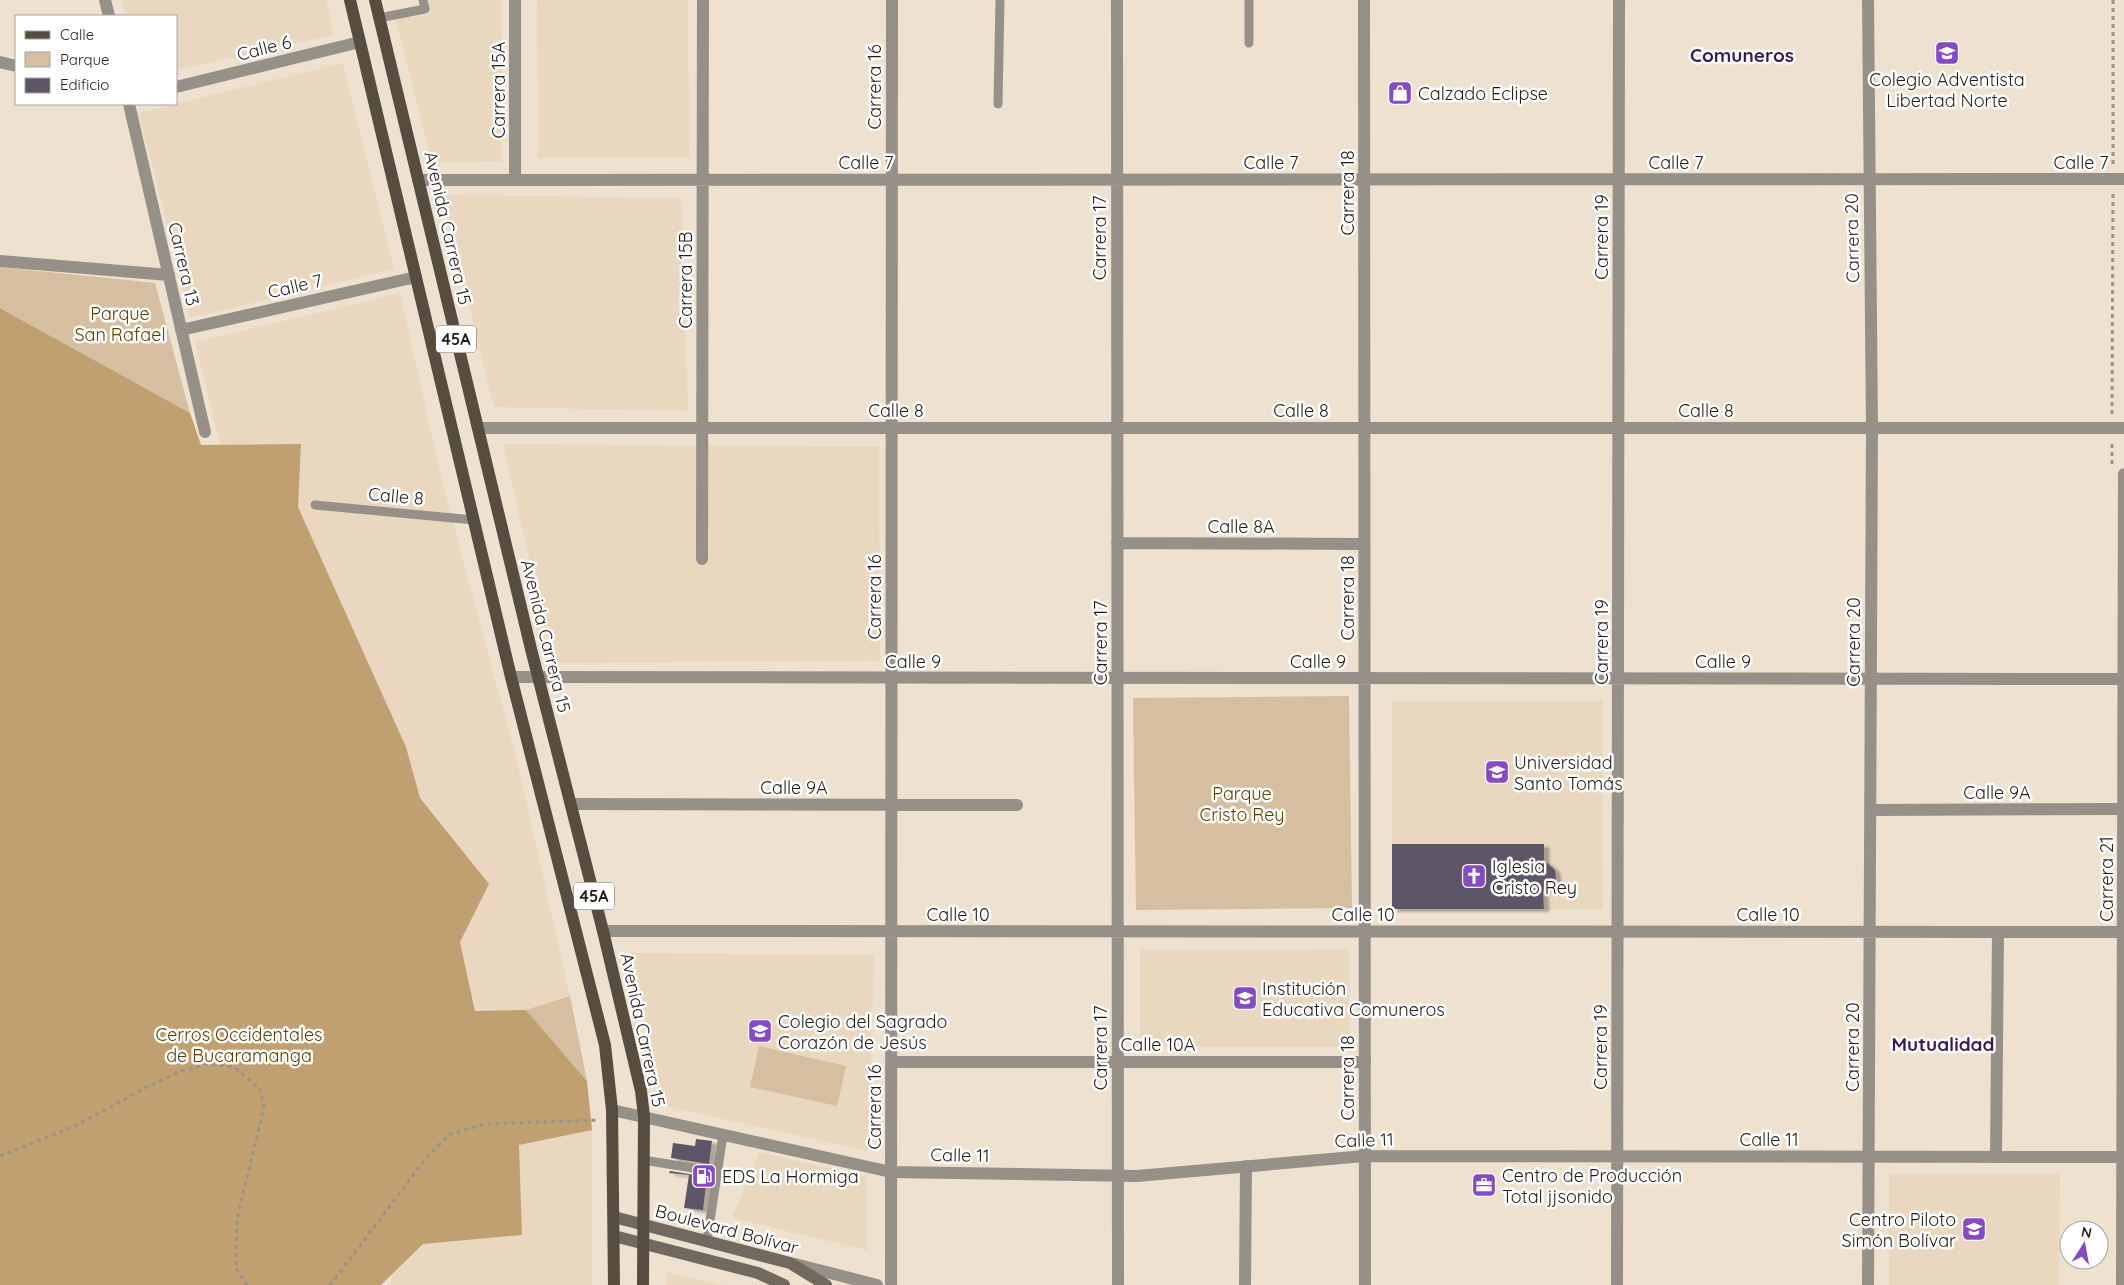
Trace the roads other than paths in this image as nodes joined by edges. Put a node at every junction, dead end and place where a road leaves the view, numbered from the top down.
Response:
1 (105, 0) edge
2 (350, 0) edge
3 (375, 0) edge
4 (423, 0) edge
5 (516, 0) edge
6 (703, 0) edge
7 (892, 0) edge
8 (1000, 0) edge
9 (1117, 0) edge
10 (1249, 0) edge
11 (1364, 0) edge
12 (1619, 0) edge
13 (1868, 0) edge
14 (109, 15) edge
15 (379, 18) junction
16 (360, 42) junction
17 (1249, 43) dead end
18 (0, 62) edge
19 (15, 66) edge
20 (178, 87) edge
21 (998, 104) dead end
22 (129, 105) edge
23 (1364, 179) junction
24 (1619, 179) junction
25 (1868, 179) junction
26 (2124, 179) edge
27 (418, 180) junction
28 (515, 180) junction
29 (702, 180) junction
30 (892, 180) junction
31 (1117, 180) junction
32 (0, 261) edge
33 (169, 275) junction
34 (416, 277) junction
35 (181, 330) junction
36 (478, 428) junction
37 (702, 428) junction
38 (892, 428) junction
39 (1117, 428) junction
40 (1364, 428) junction
41 (1619, 428) junction
42 (1872, 428) junction
43 (2124, 428) edge
44 (205, 432) dead end
45 (2124, 474) edge
46 (315, 506) dead end
47 (474, 520) junction
48 (1117, 544) junction
49 (1364, 544) junction
50 (702, 559) dead end
51 (511, 678) junction
52 (538, 678) junction
53 (892, 678) junction
54 (1117, 678) junction
55 (1364, 678) junction
56 (1618, 678) junction
57 (1871, 679) junction
58 (2124, 679) edge
59 (571, 804) junction
60 (891, 805) junction
61 (1017, 805) dead end
62 (2123, 809) edge
63 (1870, 810) junction
64 (603, 931) junction
65 (892, 931) junction
66 (1117, 931) junction
67 (1365, 932) junction
68 (1618, 932) junction
69 (1870, 932) junction
70 (1998, 932) junction
71 (2124, 932) edge
72 (892, 1062) junction
73 (1118, 1062) junction
74 (1364, 1062) junction
75 (612, 1115) junction
76 (644, 1116) junction
77 (723, 1135) junction
78 (1365, 1156) junction
79 (1617, 1156) junction
80 (1869, 1157) junction
81 (1996, 1157) junction
82 (2123, 1157) edge
83 (644, 1160) junction
84 (1246, 1166) junction
85 (718, 1172) junction
86 (891, 1172) junction
87 (1118, 1176) junction
88 (614, 1217) junction
89 (643, 1224) junction
90 (614, 1236) junction
91 (707, 1240) junction
92 (643, 1243) junction
93 (790, 1263) junction
94 (614, 1285) edge
95 (642, 1285) edge
96 (784, 1285) edge
97 (826, 1285) edge
98 (877, 1285) edge
99 (891, 1285) edge
100 (1118, 1285) edge
101 (1245, 1285) edge
102 (1365, 1285) edge
103 (1617, 1285) edge
104 (1868, 1285) edge
105 (2122, 1285) edge

1 - 14 street
2 - 16 main road, 45A
3 - 15 main road, Avenida Carrera 15 / 45A
4 - 15 lane
5 - 28 street, Carrera 15A
6 - 29 street, Carrera 15B
7 - 30 street, Carrera 16
8 - 21 lane
9 - 31 street, Carrera 17
10 - 17 lane
11 - 23 street, Carrera 18
12 - 24 street, Carrera 19
13 - 25 street, Carrera 20
15 - 27 main road, Avenida Carrera 15 / 45A
16 - 20 street, Calle 6
16 - 34 main road, 45A
18 - 19 street
22 - 33 street, Carrera 13
23 - 24 street, Calle 7
23 - 31 street, Calle 7
23 - 40 street, Carrera 18
24 - 25 street, Calle 7
24 - 41 street, Carrera 19
25 - 26 street, Calle 7
25 - 42 street, Carrera 20
27 - 28 street, Calle 7
27 - 36 main road, Avenida Carrera 15 / 45A
28 - 29 street, Calle 7
29 - 30 street, Calle 7
29 - 37 street, Carrera 15B
30 - 31 street, Calle 7
30 - 38 street, Carrera 16
31 - 39 street, Carrera 17
32 - 33 street
33 - 35 street, Carrera 13
34 - 35 street, Calle 7
34 - 47 main road, 45A
35 - 44 street, Carrera 13
36 - 37 street, Calle 8
36 - 52 main road, Avenida Carrera 15 / 45A
37 - 38 street, Calle 8
37 - 50 street, Carrera 15B
38 - 39 street, Calle 8
38 - 53 street, Carrera 16
39 - 40 street, Calle 8
39 - 48 street, Carrera 17
40 - 41 street, Calle 8
40 - 49 street, Carrera 18
41 - 42 street, Calle 8
41 - 56 street, Carrera 19
42 - 43 street, Calle 8
42 - 57 street, Carrera 20
45 - 58 street, Carrera 21
46 - 47 lane, Calle 8
47 - 51 main road, 45A
48 - 49 street, Calle 8A
48 - 54 street, Carrera 17
49 - 55 street, Carrera 18
51 - 52 street, Calle 9
51 - 75 main road, 45A
52 - 53 street, Calle 9
52 - 59 main road, Avenida Carrera 15 / 45A
53 - 54 street, Calle 9
53 - 60 street, Carrera 16
54 - 55 street, Calle 9
54 - 66 street, Carrera 17
55 - 56 street, Calle 9
55 - 67 street, Carrera 18
56 - 57 street, Calle 9
56 - 68 street, Carrera 19
57 - 58 street, Calle 9
57 - 63 street, Carrera 20
58 - 62 street, Carrera 21
59 - 60 street, Calle 9A
59 - 64 main road, Avenida Carrera 15 / 45A
60 - 61 street, Calle 9A
60 - 65 street, Carrera 16
62 - 63 street, Calle 9A
62 - 71 street, Carrera 21
63 - 69 street, Carrera 20
64 - 65 street, Calle 10
64 - 76 main road, Avenida Carrera 15 / 45A
65 - 66 street, Calle 10
65 - 72 street, Carrera 16
66 - 67 street, Calle 10
66 - 73 street, Carrera 17
67 - 68 street, Calle 10
67 - 74 street, Carrera 18
68 - 69 street, Calle 10
68 - 79 street, Carrera 19
69 - 70 street, Calle 10
69 - 80 street, Carrera 20
70 - 71 street, Calle 10
70 - 81 street
71 - 82 street, Carrera 21
72 - 73 street, Calle 10A
72 - 86 street, Carrera 16
73 - 74 street, Calle 10A
73 - 87 street, Carrera 17
74 - 78 street, Carrera 18
75 - 76 street, Calle 11
75 - 88 main road, 45A
76 - 77 street, Calle 11
76 - 83 main road, Avenida Carrera 15 / 45A
77 - 85 lane
77 - 86 street, Calle 11
78 - 79 street, Calle 11
78 - 84 street, Calle 11
78 - 102 street, Carrera 18
79 - 80 street, Calle 11
79 - 103 street, Carrera 19
80 - 81 street, Calle 11
80 - 104 street, Carrera 20
81 - 82 street, Calle 11
82 - 105 street, Carrera 21
83 - 85 lane
83 - 89 main road, Avenida Carrera 15 / 45A
84 - 87 street, Calle 11
84 - 101 street
85 - 91 lane
86 - 87 street, Calle 11
86 - 99 street, Carrera 16
87 - 100 street, Carrera 17
88 - 89 main road, Boulevard Bolívar
88 - 90 main road, 45A
89 - 91 main road, Boulevard Bolívar
89 - 92 main road, Avenida Carrera 15 / 45A
90 - 92 main road, Boulevard Bolívar
90 - 94 main road, 45A
91 - 93 main road, Boulevard Bolívar
92 - 95 main road, Avenida Carrera 15 / 45A
92 - 96 main road, Boulevard Bolívar
93 - 97 main road, Boulevard Bolívar
93 - 98 street

